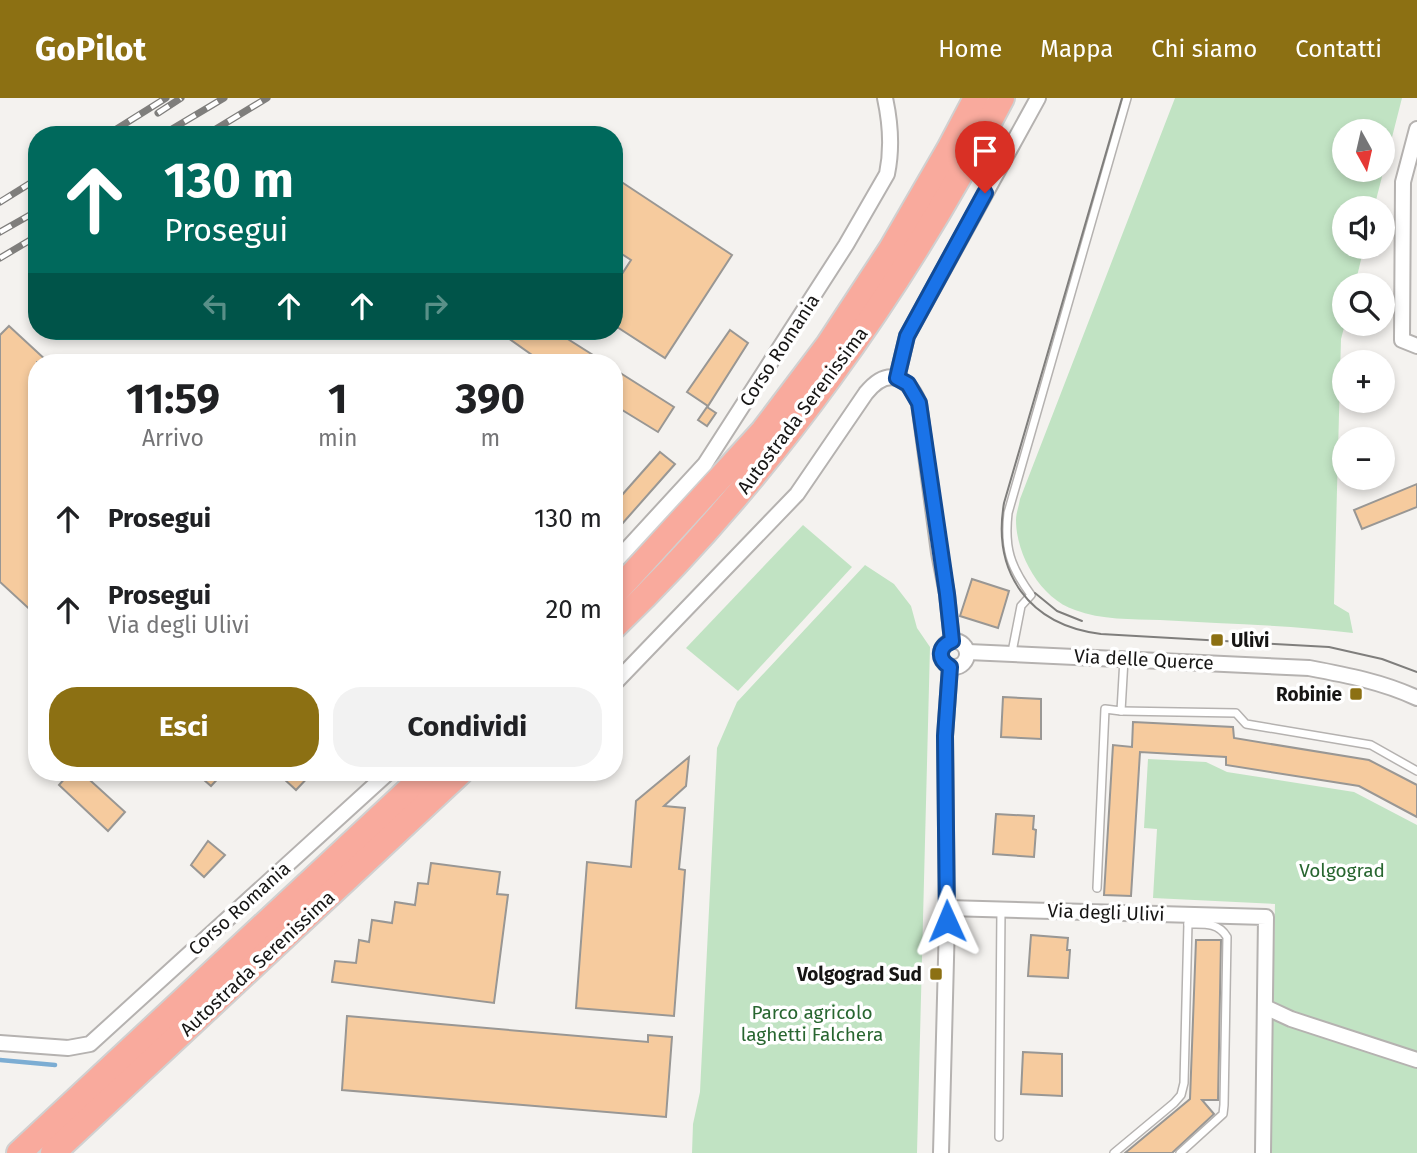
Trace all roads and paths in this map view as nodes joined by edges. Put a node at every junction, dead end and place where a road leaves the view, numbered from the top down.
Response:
1 (976, 98) edge
2 (1002, 98) edge
3 (1038, 98) edge
4 (1127, 98) edge
5 (890, 102) edge
6 (1417, 129) edge
7 (1417, 346) edge
8 (897, 378) junction
9 (623, 553) edge
10 (623, 584) edge
11 (623, 618) edge
12 (952, 641) junction
13 (968, 652) junction
14 (992, 652) junction
15 (1012, 652) junction
16 (1124, 658) junction
17 (950, 667) junction
18 (623, 675) edge
19 (948, 686) junction
20 (1417, 698) edge
21 (1121, 711) junction
22 (1417, 771) edge
23 (378, 781) edge
24 (418, 781) edge
25 (451, 781) edge
26 (1097, 888) dead end
27 (947, 908) junction
28 (1001, 909) junction
29 (1188, 920) junction
30 (1265, 1007) junction
31 (0, 1043) edge
32 (1417, 1060) edge
33 (999, 1136) dead end
34 (19, 1153) edge
35 (53, 1153) edge
36 (941, 1153) edge
37 (1114, 1153) edge
38 (1180, 1153) edge
39 (1263, 1153) edge

1 - 10 highway, Autostrada Serenissima
2 - 11 highway, Autostrada Serenissima
3 - 8 street
4 - 15 lane
5 - 9 street, Corso Romania
6 - 7 street
8 - 12 street
8 - 18 street
12 - 13 street
12 - 17 street
13 - 14 street, Via delle Querce
13 - 17 street
14 - 15 street, Via delle Querce
14 - 19 street
15 - 16 street, Via delle Querce
16 - 20 street, Via delle Querce
16 - 21 lane
17 - 19 street
19 - 27 street
21 - 22 lane
21 - 26 lane
23 - 31 street, Corso Romania
24 - 34 highway, Autostrada Serenissima
25 - 35 highway, Autostrada Serenissima
27 - 28 street, Via degli Ulivi
27 - 36 street
28 - 29 street, Via degli Ulivi
28 - 33 lane
29 - 30 street, Via degli Ulivi
29 - 37 lane
29 - 38 lane
30 - 32 street
30 - 39 street

